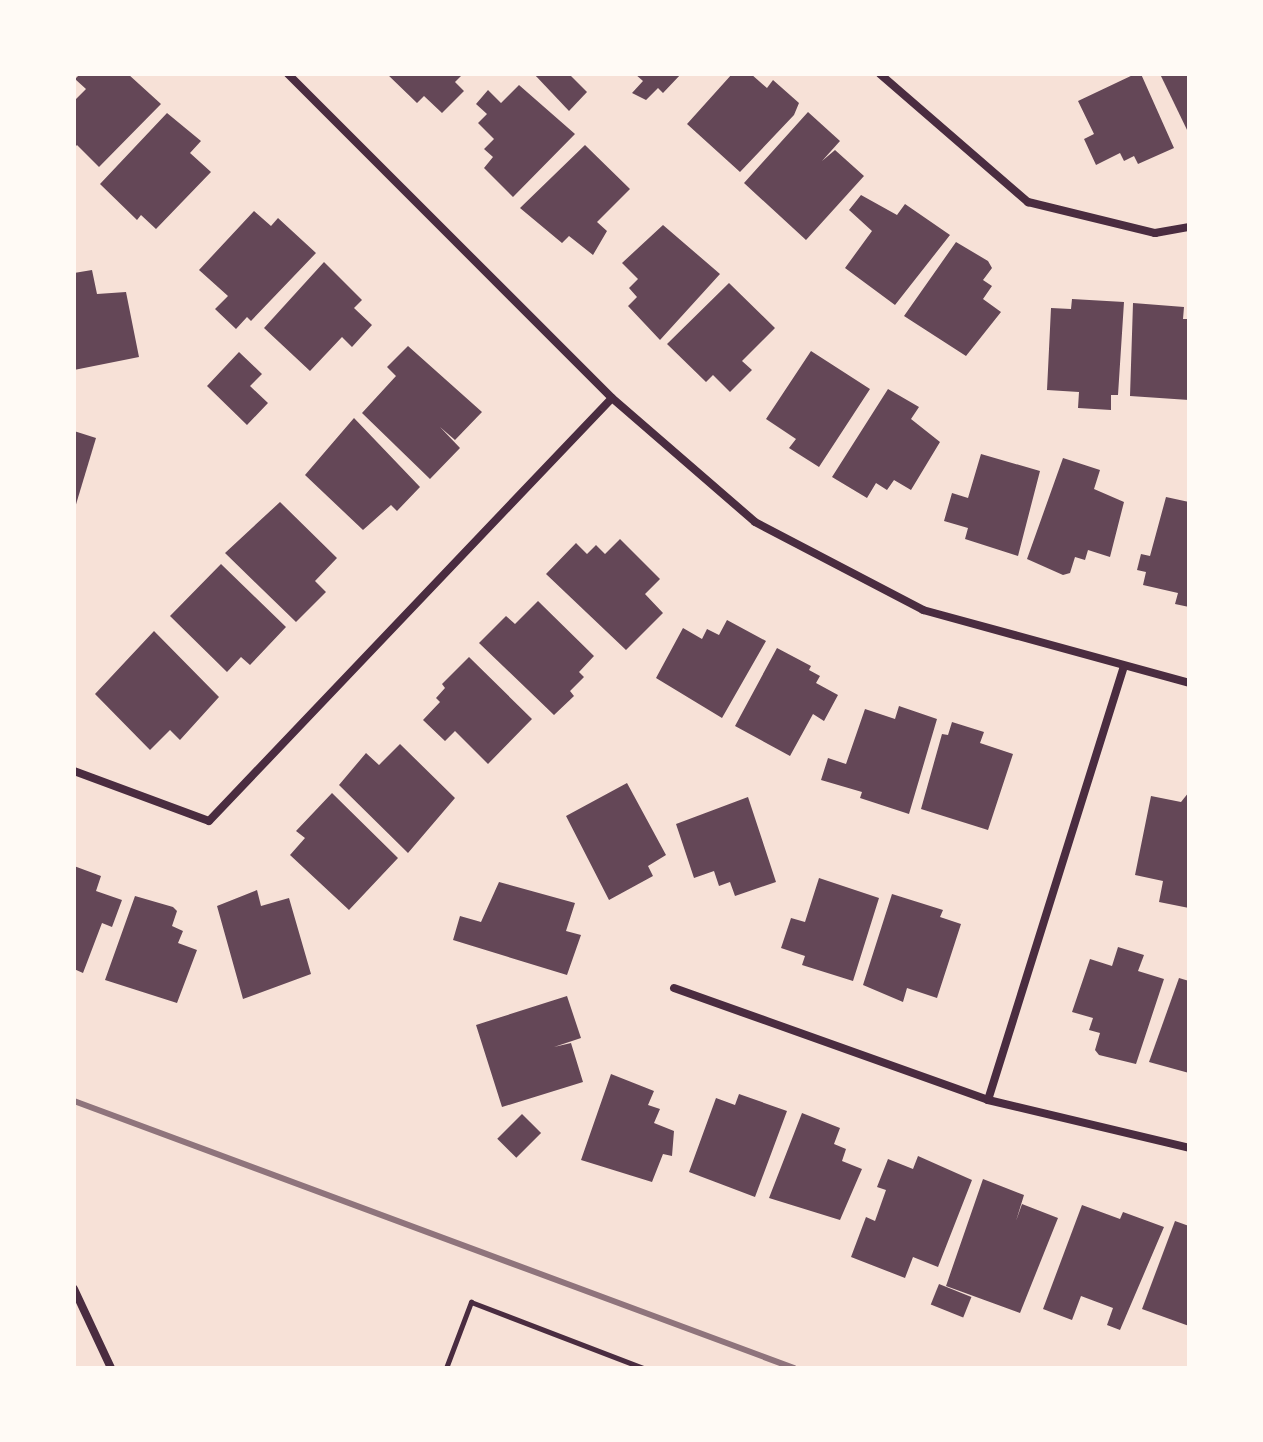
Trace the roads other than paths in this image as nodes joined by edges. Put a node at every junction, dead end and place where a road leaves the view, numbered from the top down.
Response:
1 (288, 74) edge
2 (880, 74) edge
3 (1189, 227) edge
4 (612, 398) junction
5 (1123, 669) junction
6 (1189, 683) edge
7 (74, 771) edge
8 (674, 988) dead end
9 (988, 1100) junction
10 (1189, 1148) edge
11 (74, 1289) edge
12 (111, 1368) edge

1 - 4 street
2 - 3 street
4 - 5 street
4 - 7 street
5 - 6 street
5 - 9 street
8 - 9 street
9 - 10 street
11 - 12 street

